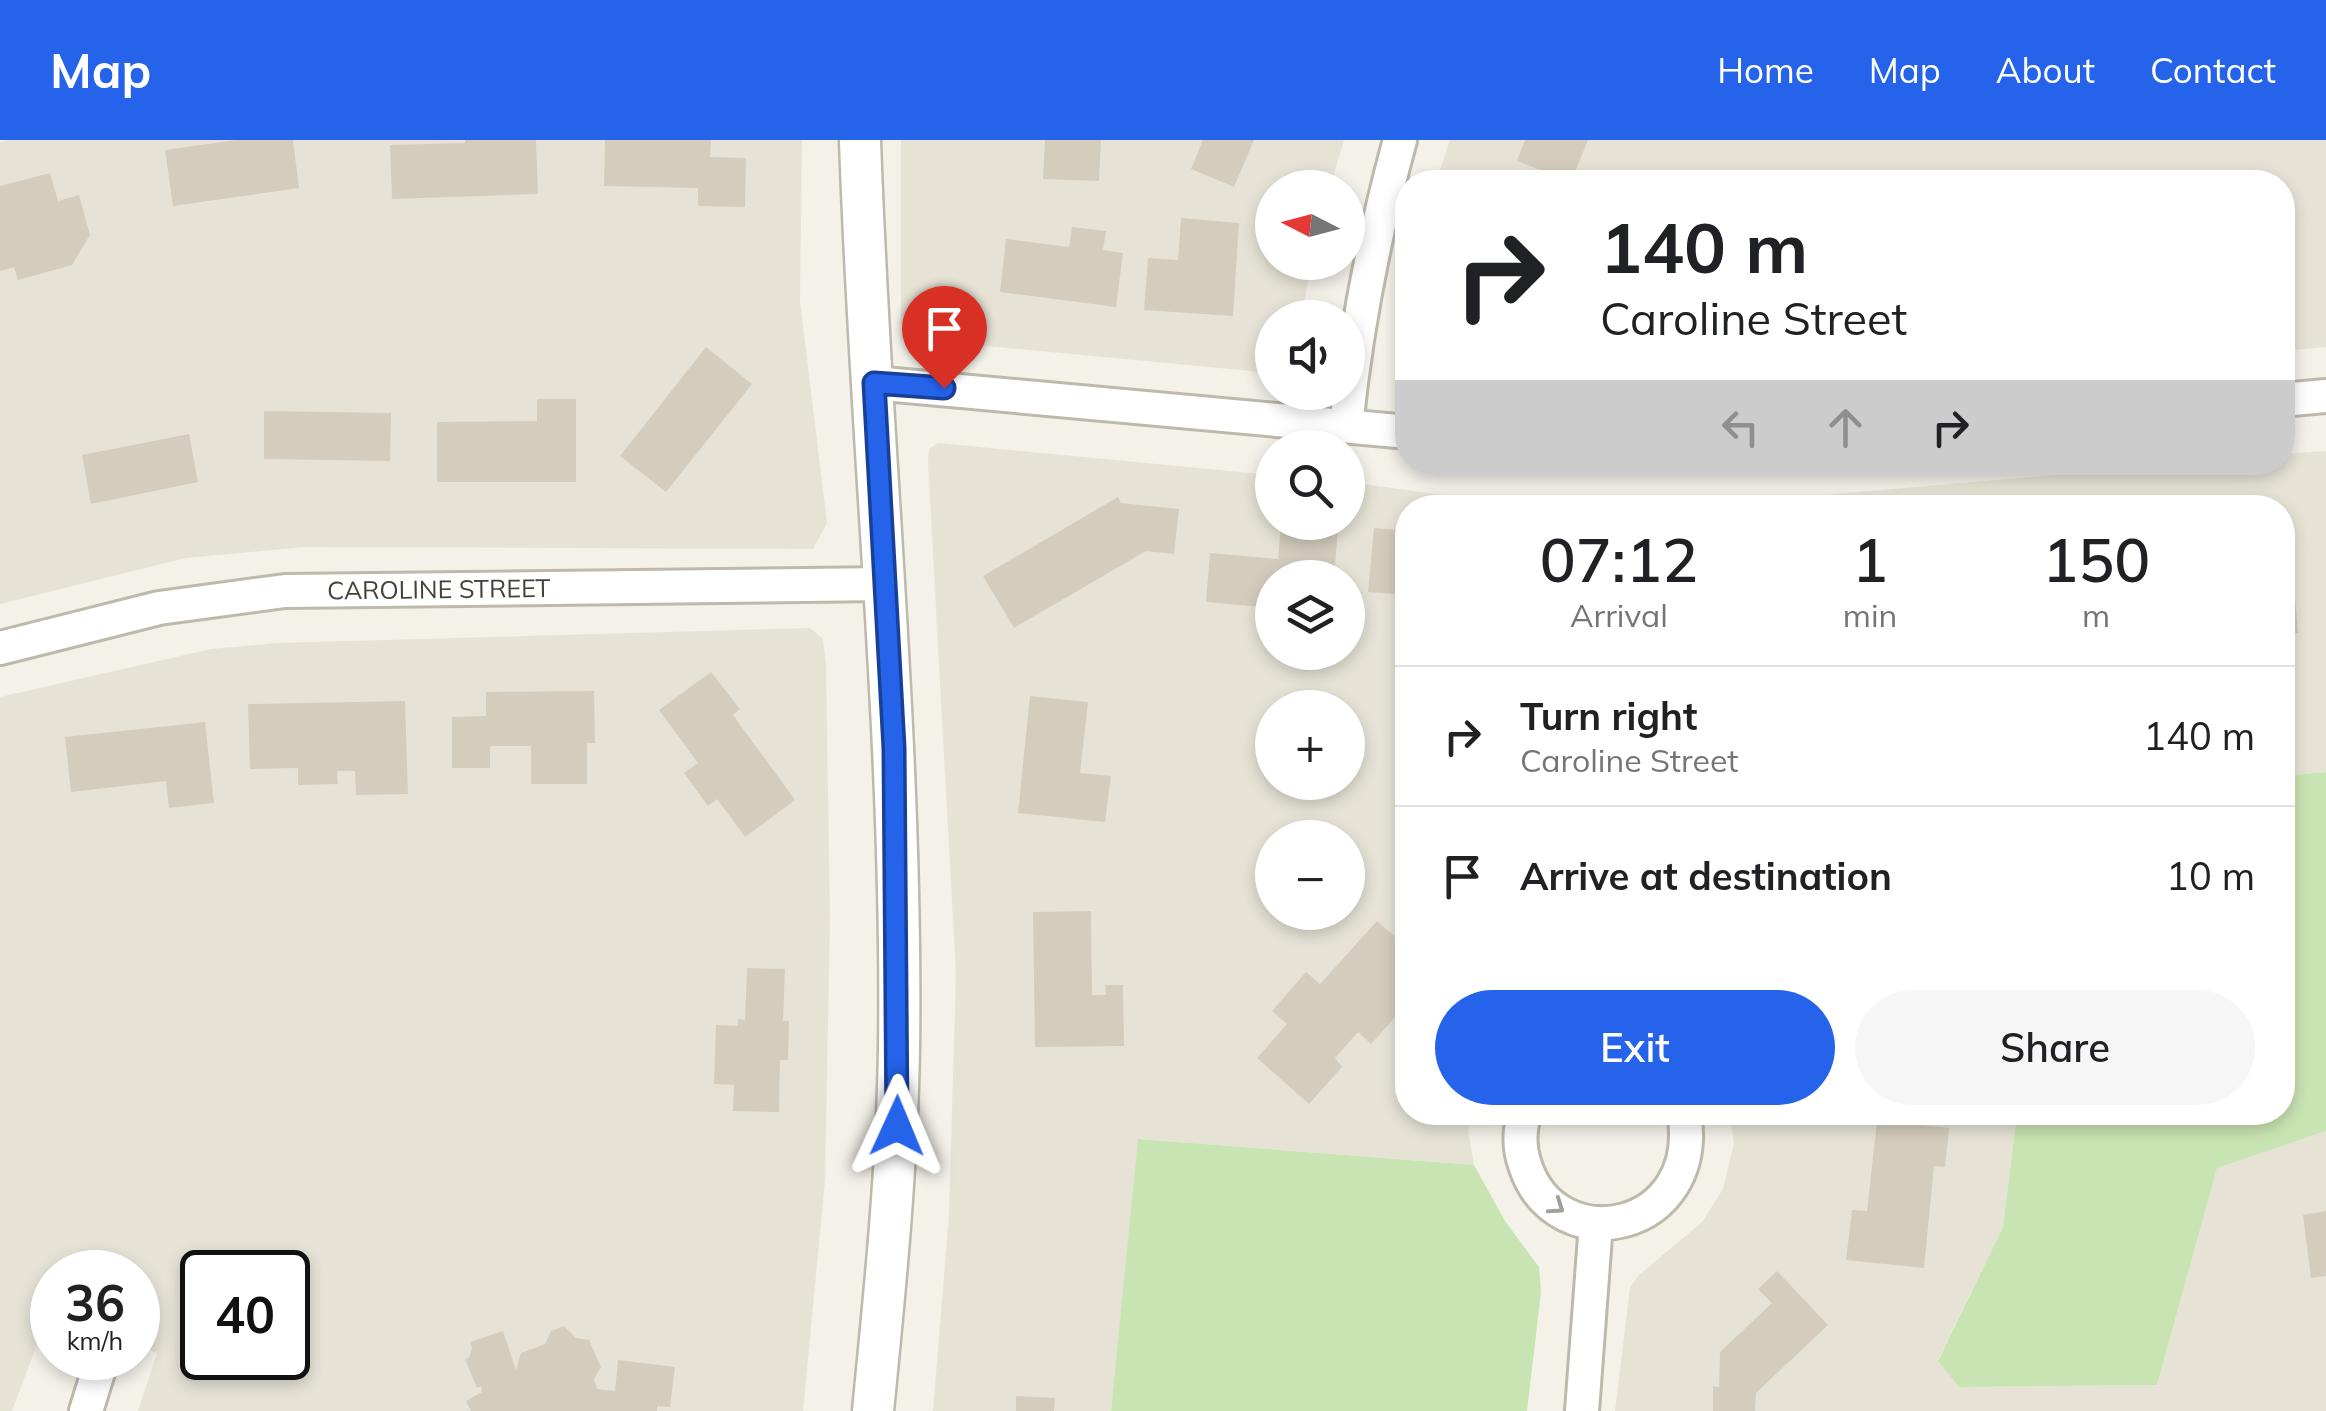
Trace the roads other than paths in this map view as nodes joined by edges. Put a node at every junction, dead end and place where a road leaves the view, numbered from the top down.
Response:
1 (860, 140) edge
2 (1400, 140) edge
3 (874, 383) junction
4 (2326, 396) edge
5 (2295, 399) edge
6 (1346, 426) junction
7 (1395, 431) edge
8 (886, 584) junction
9 (0, 648) edge
10 (1523, 1125) edge
11 (1686, 1125) edge
12 (1596, 1223) junction
13 (96, 1380) edge
14 (86, 1411) edge
15 (873, 1411) edge
16 (1582, 1411) edge

1 - 3 street
2 - 6 street
3 - 6 street
3 - 8 street
4 - 5 street
6 - 7 street
8 - 9 street, CAROLINE STREET
8 - 15 street
10 -> 12 street
11 - 12 street
12 - 16 street
13 - 14 street

